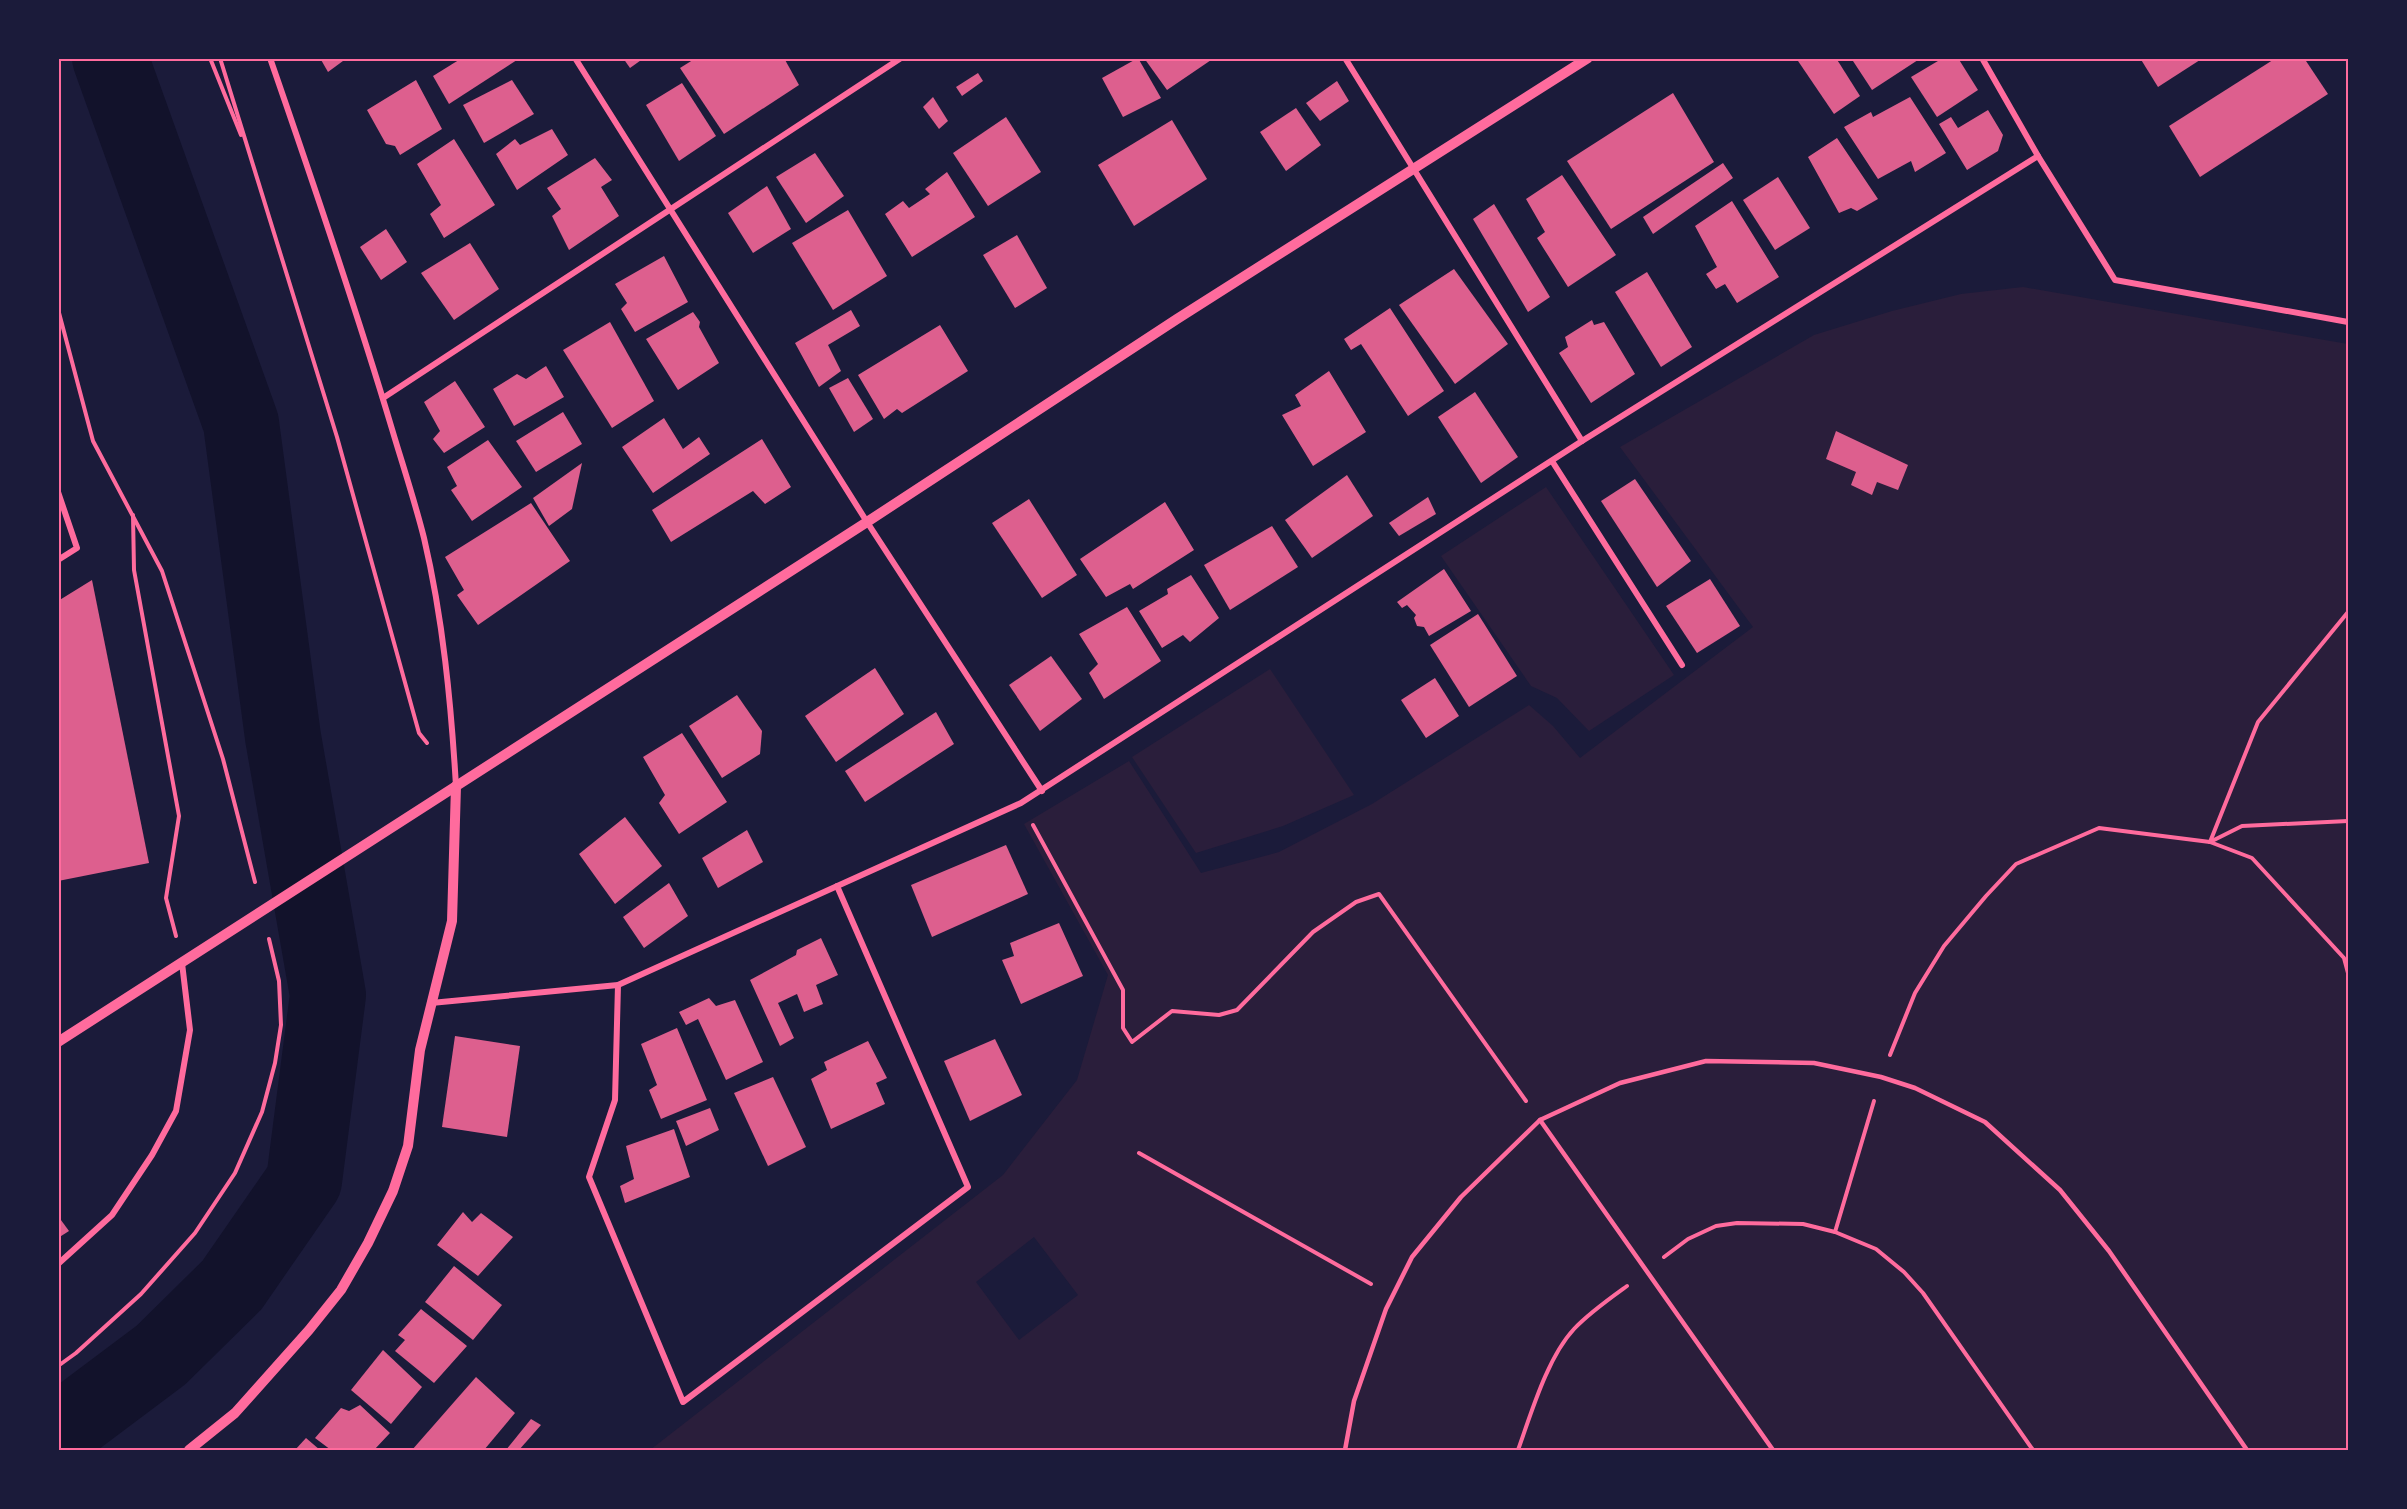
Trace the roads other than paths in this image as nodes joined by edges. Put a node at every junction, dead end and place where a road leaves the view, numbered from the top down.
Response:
1 (270, 58) edge
2 (575, 58) edge
3 (901, 58) edge
4 (1345, 58) edge
5 (1588, 58) edge
6 (1982, 58) edge
7 (2038, 156) junction
8 (1414, 168) junction
9 (669, 208) junction
10 (2349, 322) edge
11 (383, 398) junction
12 (1582, 441) junction
13 (1552, 461) junction
14 (58, 492) edge
15 (867, 522) junction
16 (58, 560) edge
17 (1682, 665) dead end
18 (456, 786) junction
19 (1042, 791) junction
20 (837, 886) junction
21 (182, 963) junction
22 (618, 985) junction
23 (431, 1004) junction
24 (58, 1042) edge
25 (1540, 1120) junction
26 (58, 1264) edge
27 (189, 1450) edge
28 (1345, 1450) edge
29 (1773, 1450) edge
30 (2247, 1450) edge

1 - 11 street
2 - 9 street
3 - 9 street
4 - 8 street
5 - 8 street
6 - 7 street
7 - 10 street
7 - 12 street
8 - 12 street
8 - 15 street
9 - 11 street
9 - 15 street
11 - 18 street
12 - 13 street
13 - 17 street
13 - 19 street
14 - 16 street
15 - 18 street
15 - 19 street
18 - 21 street
18 - 23 street
19 - 20 street
20 - 22 street
20 - 22 street
21 - 24 street
21 - 26 street
22 - 23 street
23 - 27 street
25 - 28 lane
25 - 29 lane
25 - 30 lane

